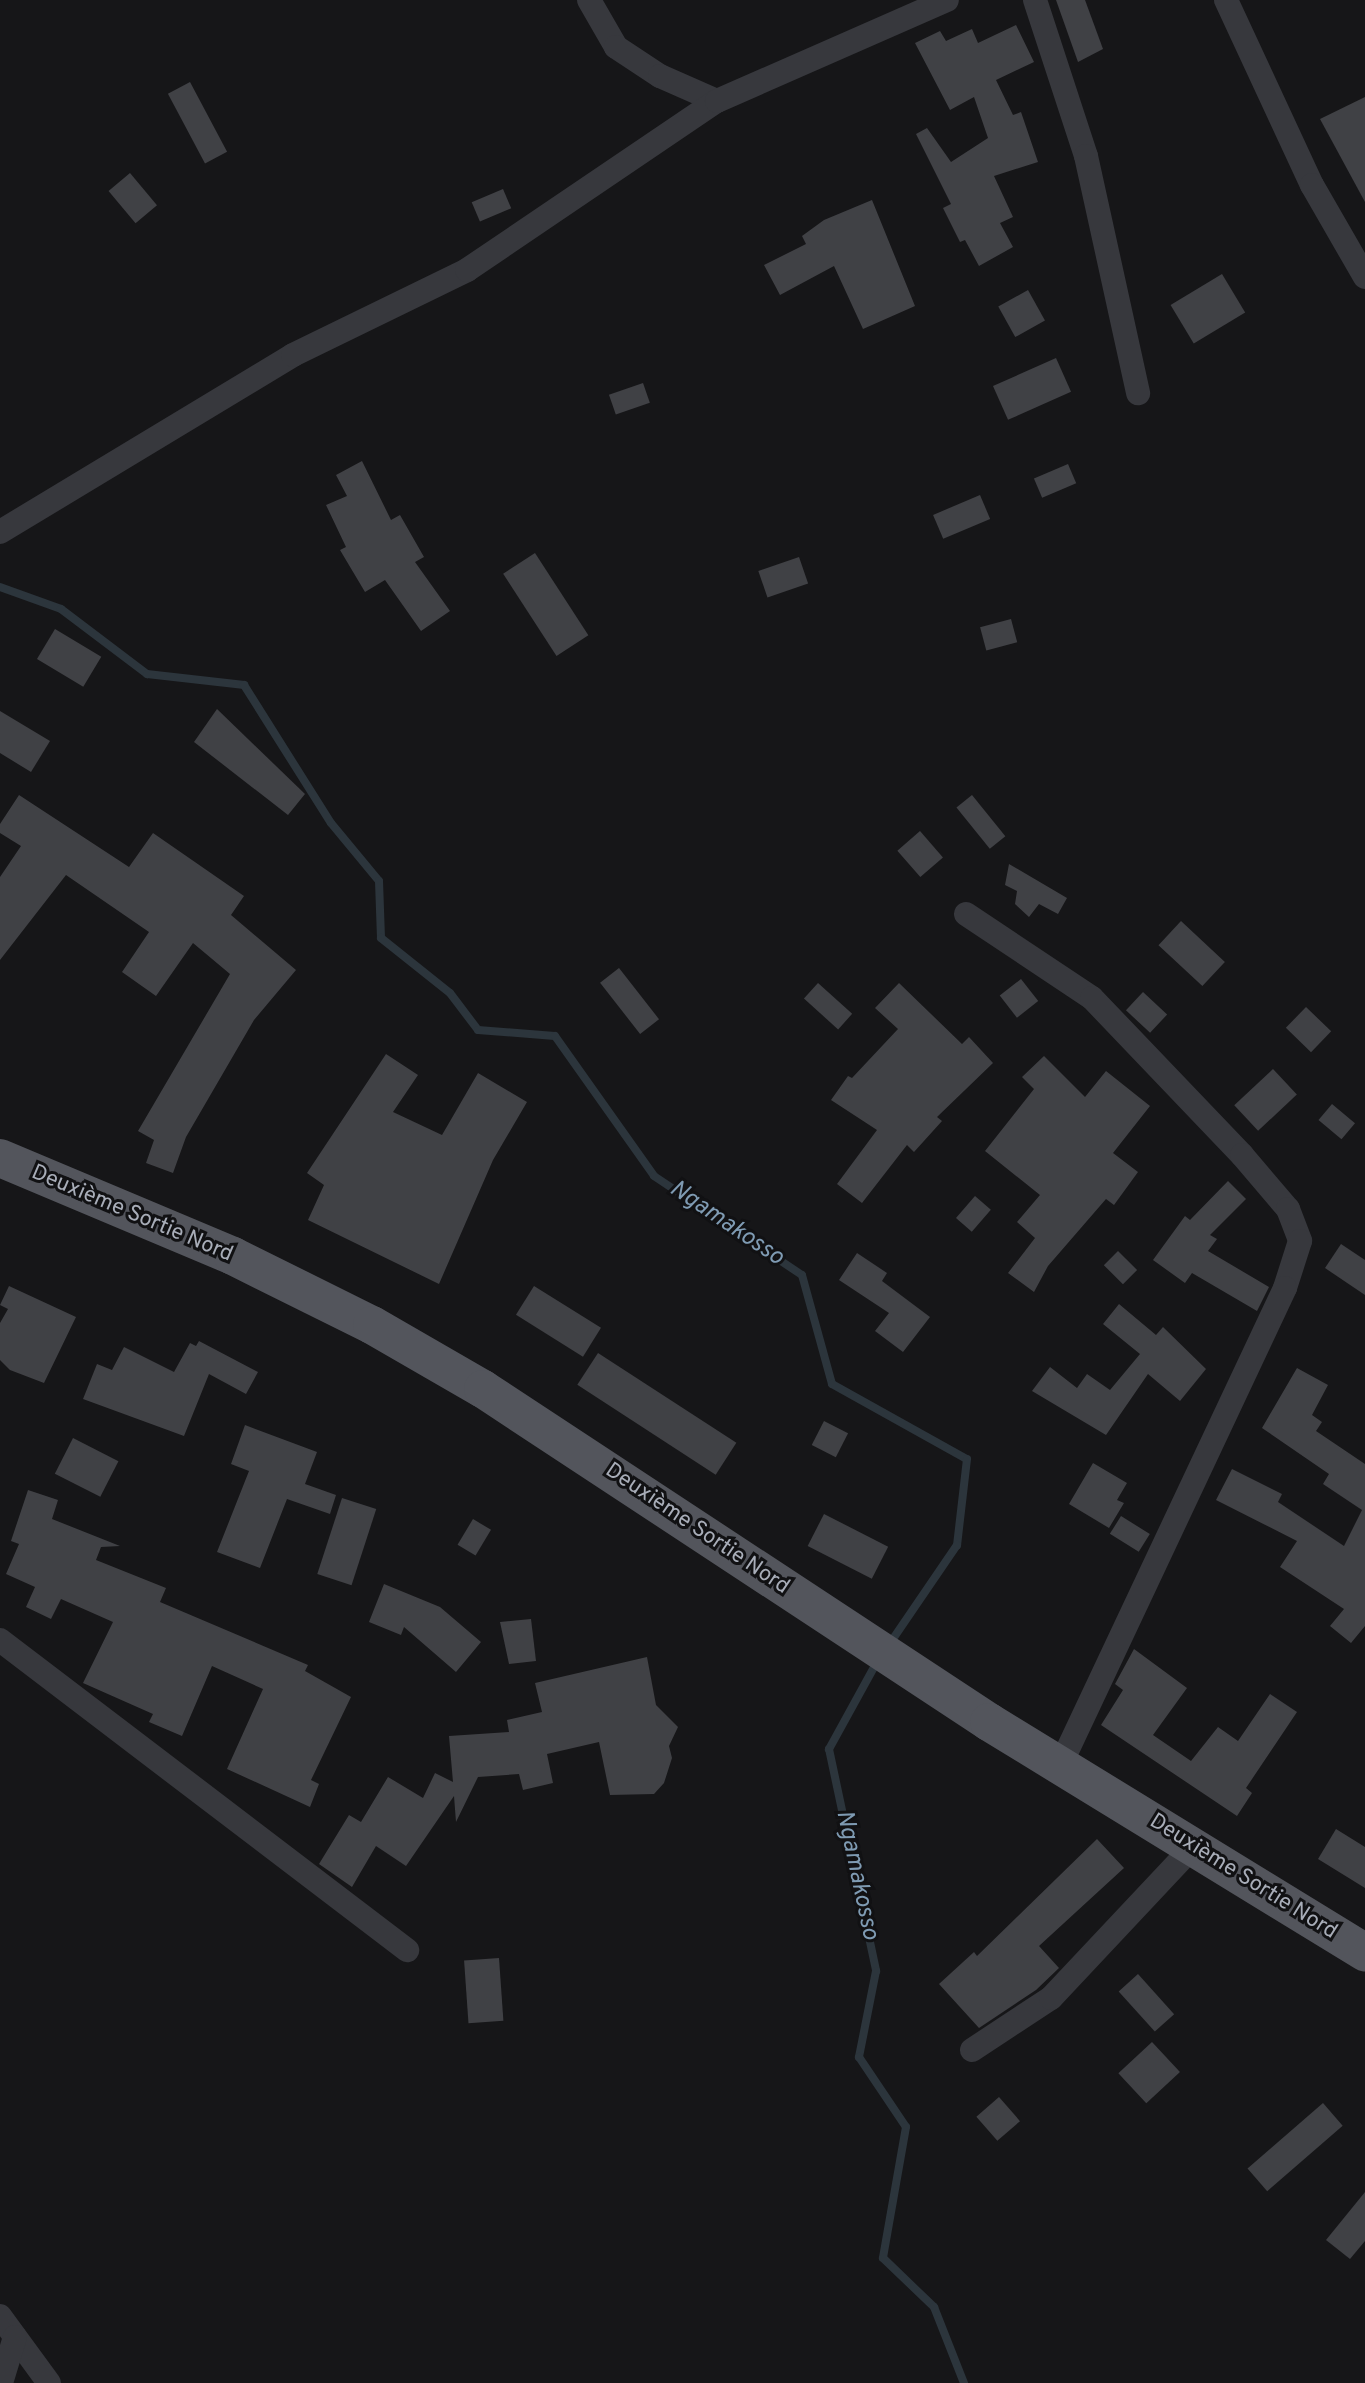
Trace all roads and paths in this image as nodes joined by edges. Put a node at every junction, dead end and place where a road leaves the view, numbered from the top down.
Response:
1 (589, 0) edge
2 (947, 0) edge
3 (1035, 0) edge
4 (1226, 0) edge
5 (717, 101) junction
6 (1365, 277) edge
7 (1138, 393) dead end
8 (0, 532) edge
9 (966, 914) dead end
10 (0, 1158) edge
11 (0, 1640) edge
12 (1060, 1766) junction
13 (1193, 1847) junction
14 (407, 1950) dead end
15 (1365, 1952) edge
16 (972, 2050) dead end
17 (0, 2316) edge
18 (15, 2337) junction
19 (1, 2383) edge
20 (49, 2383) edge

1 - 5 street
2 - 5 street
3 - 7 street
4 - 6 street
5 - 8 street
9 - 12 street
10 - 12 main road, Deuxième Sortie Nord
11 - 14 street
12 - 13 main road, Deuxième Sortie Nord
13 - 15 main road, Deuxième Sortie Nord
13 - 16 street
17 - 18 street
18 - 19 street
18 - 20 street

